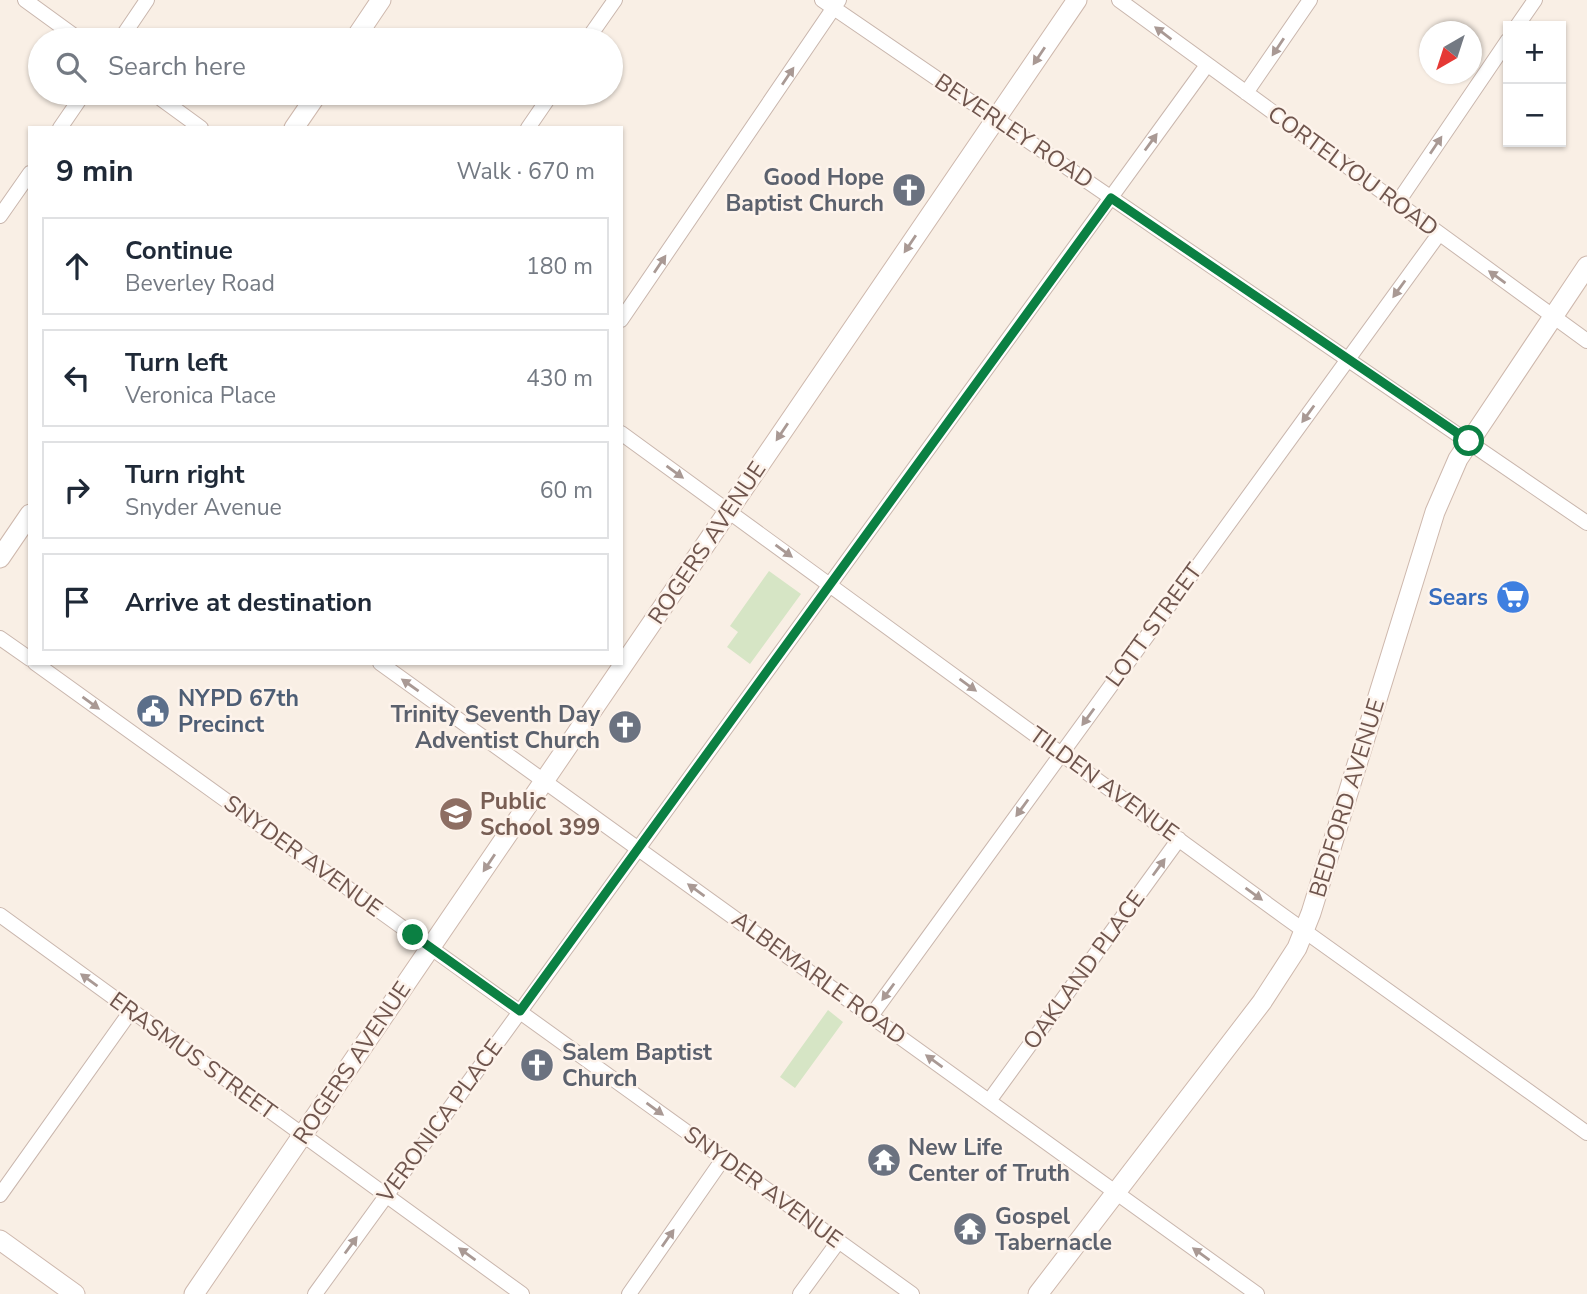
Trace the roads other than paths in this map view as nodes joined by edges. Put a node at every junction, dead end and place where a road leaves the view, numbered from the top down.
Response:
1 (25, 0) edge
2 (148, 0) edge
3 (382, 0) edge
4 (615, 0) edge
5 (1077, 0) edge
6 (1119, 0) edge
7 (1310, 0) edge
8 (1535, 0) edge
9 (832, 3) edge
10 (1520, 21) edge
11 (64, 28) edge
12 (128, 28) edge
13 (362, 28) edge
14 (595, 28) edge
15 (1503, 47) edge
16 (1207, 65) junction
17 (1246, 93) junction
18 (76, 105) edge
19 (169, 105) edge
20 (310, 105) edge
21 (544, 105) edge
22 (996, 119) junction
23 (61, 126) edge
24 (198, 126) edge
25 (295, 126) edge
26 (529, 126) edge
27 (28, 176) edge
28 (1111, 198) junction
29 (1398, 202) junction
30 (0, 216) edge
31 (1439, 234) junction
32 (1587, 266) edge
33 (623, 317) edge
34 (1552, 317) junction
35 (1587, 341) edge
36 (1348, 358) junction
37 (623, 434) edge
38 (1469, 441) junction
39 (729, 511) junction
40 (28, 517) edge
41 (1587, 523) edge
42 (0, 558) edge
43 (830, 584) junction
44 (0, 638) edge
45 (28, 658) edge
46 (38, 665) edge
47 (384, 665) edge
48 (1062, 753) junction
49 (545, 781) junction
50 (1179, 839) junction
51 (638, 848) junction
52 (0, 915) edge
53 (1305, 930) junction
54 (431, 948) junction
55 (131, 1011) junction
56 (520, 1011) junction
57 (871, 1016) junction
58 (989, 1101) junction
59 (1587, 1133) edge
60 (302, 1136) junction
61 (723, 1159) junction
62 (1116, 1192) junction
63 (0, 1195) edge
64 (387, 1196) junction
65 (0, 1240) edge
66 (838, 1242) junction
67 (75, 1294) edge
68 (194, 1294) edge
69 (315, 1294) edge
70 (522, 1294) edge
71 (629, 1294) edge
72 (800, 1294) edge
73 (912, 1294) edge
74 (1038, 1294) edge
75 (1257, 1294) edge

1 - 11 street
2 - 12 street
3 - 13 main road
4 - 14 street
5 -> 22 main road, ROGERS AVENUE
16 -> 6 street, CORTELYOU ROAD
7 -> 17 street
8 - 10 street
9 - 22 street, BEVERLEY ROAD
33 -> 9 street
29 -> 15 street
16 - 17 street, CORTELYOU ROAD
28 -> 16 street, VERONICA PLACE
17 - 29 street, CORTELYOU ROAD
18 - 23 street
19 - 24 street
20 - 25 main road
21 - 26 street
22 - 28 street, BEVERLEY ROAD
22 -> 39 main road, ROGERS AVENUE
27 - 30 street
28 - 36 street, BEVERLEY ROAD
28 - 43 street, VERONICA PLACE
29 - 31 street, CORTELYOU ROAD
34 -> 31 street, CORTELYOU ROAD
31 -> 36 street, LOTT STREET
32 - 34 main road, BEDFORD AVENUE
34 - 35 street, CORTELYOU ROAD
34 - 38 main road, BEDFORD AVENUE
36 - 38 street, BEVERLEY ROAD
36 -> 48 street, LOTT STREET
37 -> 39 street, TILDEN AVENUE
38 - 41 street, BEVERLEY ROAD
38 - 53 main road, BEDFORD AVENUE
39 -> 43 street, TILDEN AVENUE
39 - 49 main road, ROGERS AVENUE
40 - 42 main road
43 -> 48 street, TILDEN AVENUE
43 - 51 street, VERONICA PLACE
44 - 45 street
46 -> 54 street, SNYDER AVENUE
49 -> 47 street, ALBEMARLE ROAD
48 - 50 street, TILDEN AVENUE
48 -> 57 street, LOTT STREET
49 - 51 street, ALBEMARLE ROAD
49 -> 54 main road, ROGERS AVENUE
50 -> 53 street, TILDEN AVENUE
58 -> 50 street, OAKLAND PLACE
51 - 56 street, VERONICA PLACE
57 -> 51 street, ALBEMARLE ROAD
55 -> 52 street, ERASMUS STREET
53 - 59 street, TILDEN AVENUE
53 - 62 main road, BEDFORD AVENUE
54 - 56 street, SNYDER AVENUE
54 - 60 main road, ROGERS AVENUE
55 - 60 street, ERASMUS STREET
55 - 63 street
56 -> 61 street, SNYDER AVENUE
56 - 64 street, VERONICA PLACE
58 -> 57 street, ALBEMARLE ROAD
58 - 62 street, ALBEMARLE ROAD
60 - 64 street, ERASMUS STREET
60 - 68 main road, ROGERS AVENUE
61 - 66 street, SNYDER AVENUE
71 -> 61 street
62 - 74 main road, BEDFORD AVENUE
75 -> 62 street, ALBEMARLE ROAD
69 -> 64 street, VERONICA PLACE
70 -> 64 street, ERASMUS STREET
65 - 67 main road
66 - 72 street
66 - 73 street, SNYDER AVENUE

